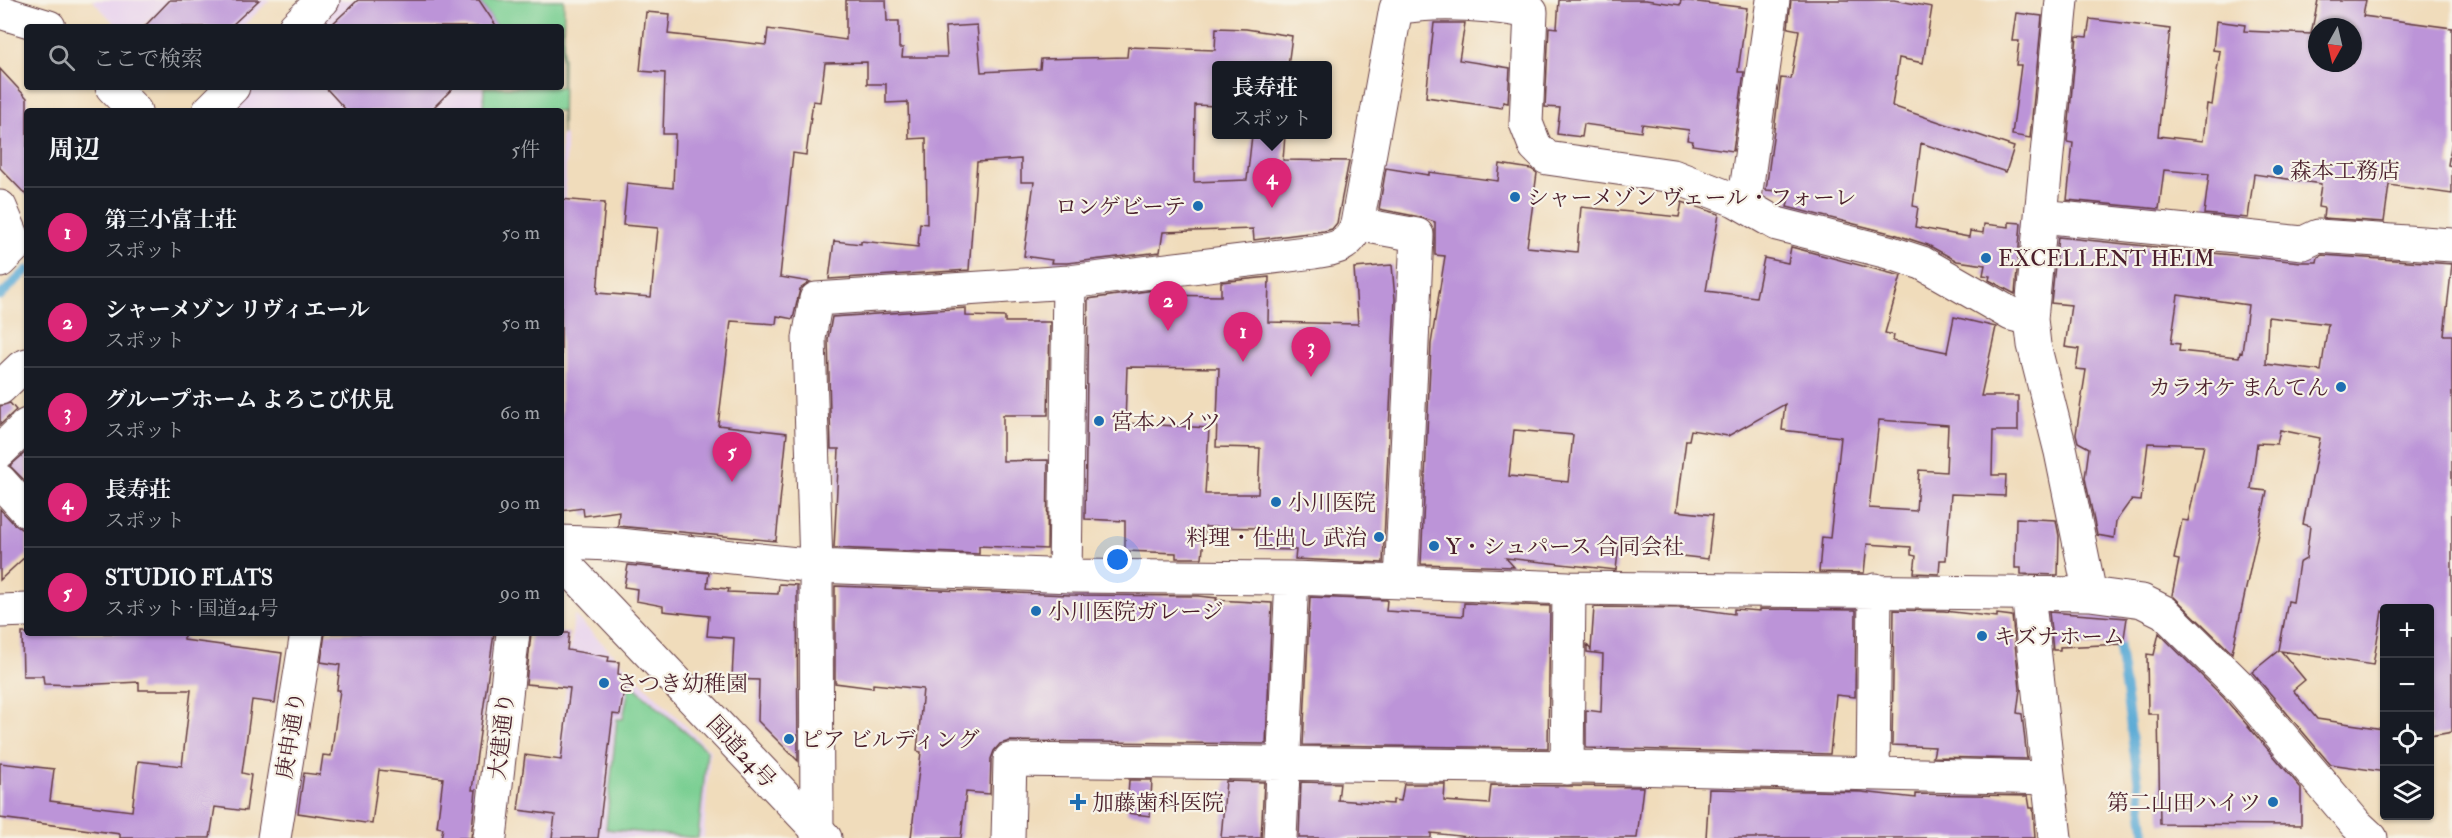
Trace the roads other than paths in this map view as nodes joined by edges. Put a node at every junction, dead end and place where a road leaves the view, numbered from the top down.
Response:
1 (30, 0) edge
2 (323, 0) edge
3 (1773, 0) edge
4 (2062, 0) edge
5 (1426, 1) edge
6 (0, 12) edge
7 (39, 24) edge
8 (53, 24) edge
9 (298, 24) edge
10 (115, 90) edge
11 (230, 90) edge
12 (132, 108) edge
13 (211, 108) edge
14 (1744, 205) junction
15 (0, 207) edge
16 (2042, 216) junction
17 (1357, 224) junction
18 (2452, 245) edge
19 (0, 261) edge
20 (1069, 282) junction
21 (2031, 319) junction
22 (24, 366) edge
23 (0, 388) edge
24 (24, 428) edge
25 (0, 451) edge
26 (0, 481) edge
27 (24, 508) edge
28 (564, 561) edge
29 (564, 562) edge
30 (816, 566) junction
31 (1065, 575) junction
32 (1292, 578) junction
33 (1401, 582) junction
34 (1569, 588) junction
35 (1875, 590) junction
36 (2028, 593) junction
37 (2090, 594) junction
38 (24, 610) edge
39 (0, 611) edge
40 (307, 636) edge
41 (513, 636) edge
42 (1283, 765) junction
43 (1567, 768) junction
44 (1873, 773) junction
45 (2048, 778) junction
46 (820, 835) edge
47 (274, 838) edge
48 (490, 838) edge
49 (1008, 838) edge
50 (1280, 838) edge
51 (2055, 838) edge
52 (2371, 838) edge

1 - 8 main road
2 - 9 main road
3 - 14 main road
4 - 16 main road
5 - 14 main road
5 - 17 main road
6 - 7 main road
10 - 12 main road
11 - 13 main road
14 - 21 main road
15 - 19 main road
16 - 18 main road
16 - 21 main road
17 - 20 main road
17 - 33 main road
20 - 30 main road
20 - 31 main road
21 - 37 main road
22 - 23 main road
24 - 25 main road
26 - 27 main road
28 - 30 main road
29 - 46 main road, 国道24号
30 - 31 main road
30 - 46 main road
31 - 32 main road
32 - 33 main road
32 - 42 main road
33 - 34 main road
34 - 35 main road
34 - 43 main road
35 - 36 main road
35 - 44 main road
36 - 37 main road
36 - 45 main road
37 - 52 main road
38 - 39 main road
40 - 47 main road, 庚申通り
41 - 48 main road, 大建通り
42 - 43 main road
42 - 49 main road
42 - 50 main road
43 - 44 main road
44 - 45 main road
45 - 51 main road

